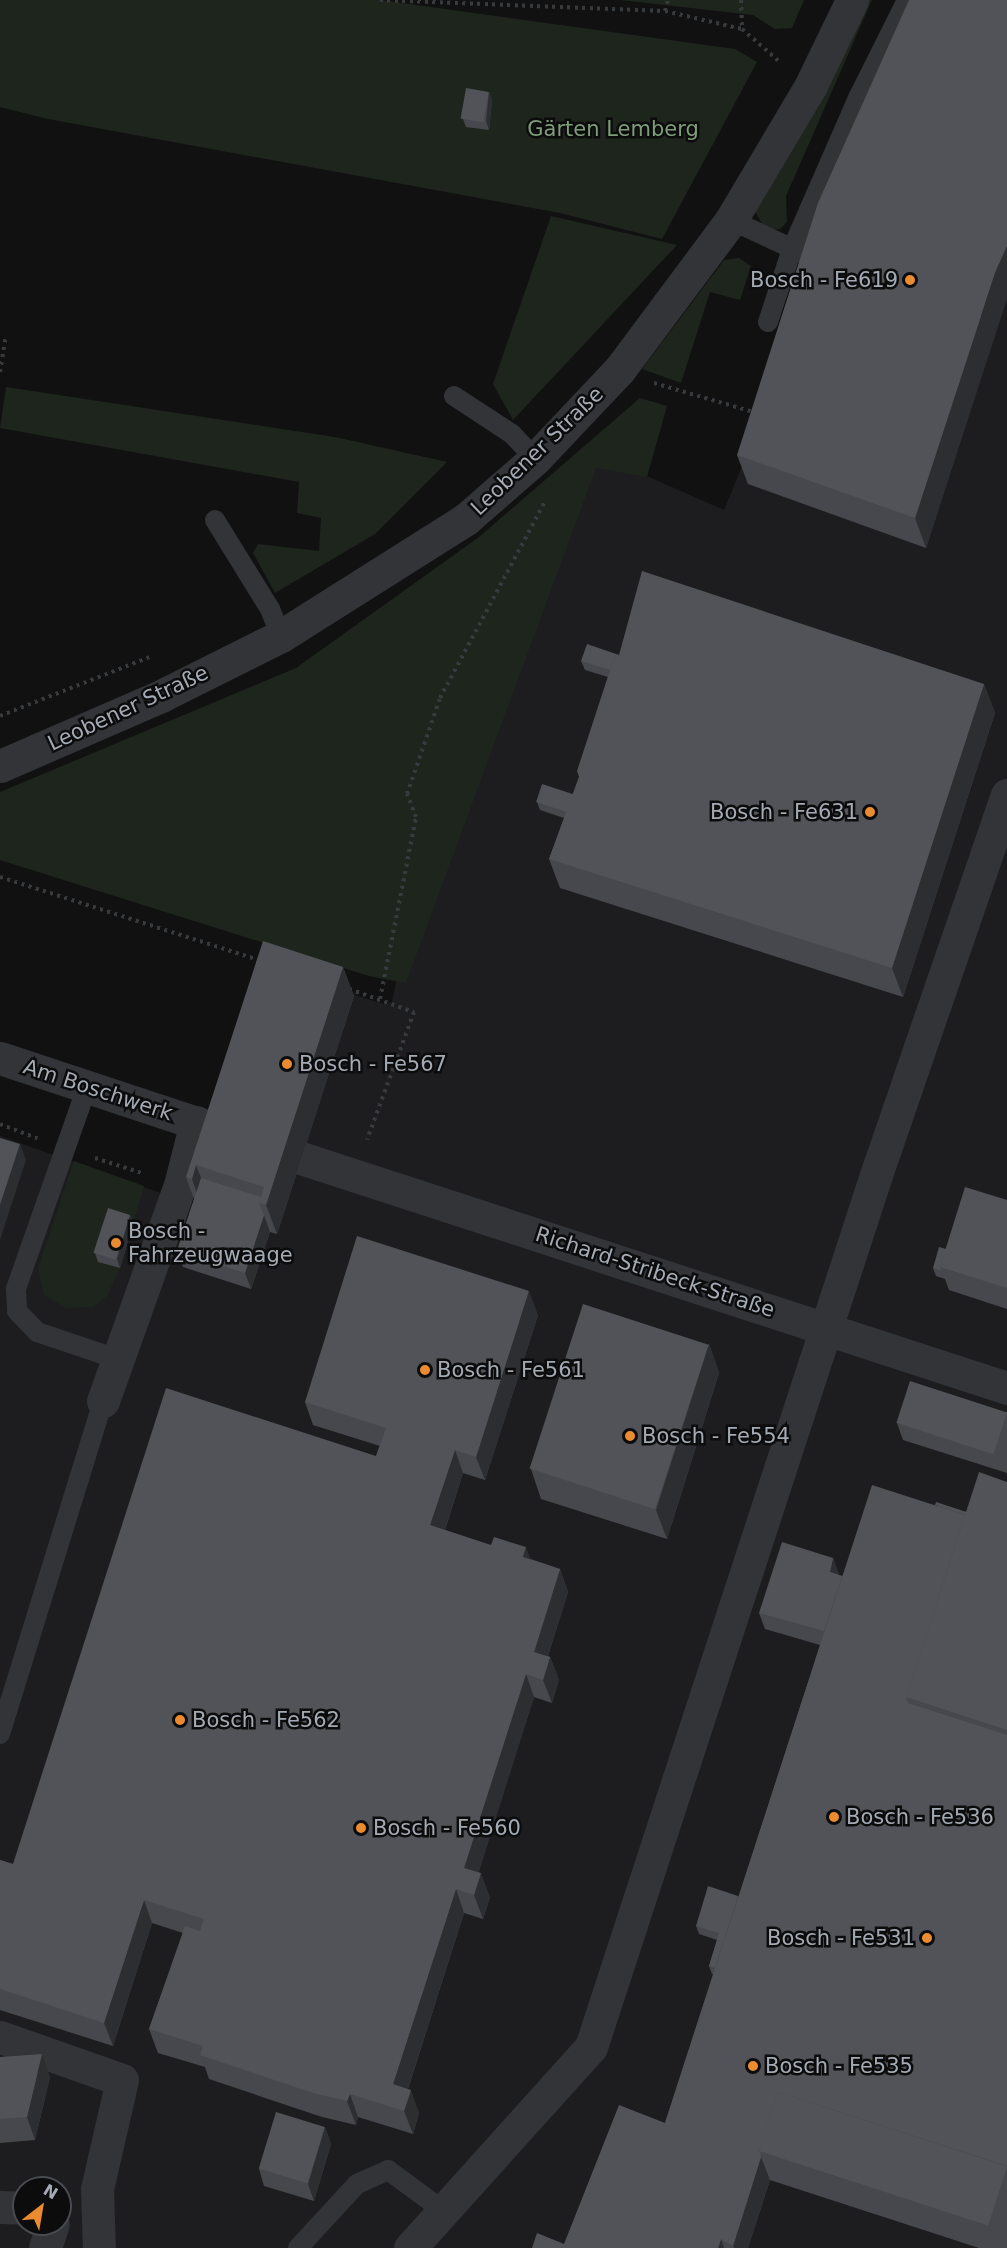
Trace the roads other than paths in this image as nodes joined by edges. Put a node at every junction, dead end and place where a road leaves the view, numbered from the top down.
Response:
1 (852, 0) edge
2 (907, 0) edge
3 (730, 220) junction
4 (792, 249) junction
5 (819, 261) edge
6 (768, 322) dead end
7 (453, 396) dead end
8 (535, 459) junction
9 (215, 520) dead end
10 (281, 636) junction
11 (0, 766) edge
12 (1007, 795) edge
13 (0, 1058) edge
14 (87, 1087) junction
15 (301, 1158) dead end
16 (825, 1328) junction
17 (117, 1359) junction
18 (1007, 1388) edge
19 (103, 1401) joint
20 (0, 1734) edge
21 (0, 2037) edge
22 (445, 2212) junction
23 (99, 2248) edge
24 (298, 2248) edge
25 (410, 2248) edge

1 - 3 street, Leobener Straße
2 - 4 lane
3 - 4 lane
3 - 8 street, Leobener Straße
4 - 5 lane
4 - 6 lane
7 - 8 lane
8 - 10 street, Leobener Straße
9 - 10 lane
10 - 11 street, Leobener Straße
12 - 16 street
13 - 14 street, Am Boschwerk
14 - 17 lane
14 - 17 street, Am Boschwerk
15 - 16 street, Richard-Stribeck-Straße
16 - 18 street, Richard-Stribeck-Straße
16 - 22 street
17 - 19 street, Am Boschwerk
19 - 20 lane
21 - 23 street
22 - 24 lane
22 - 25 street

